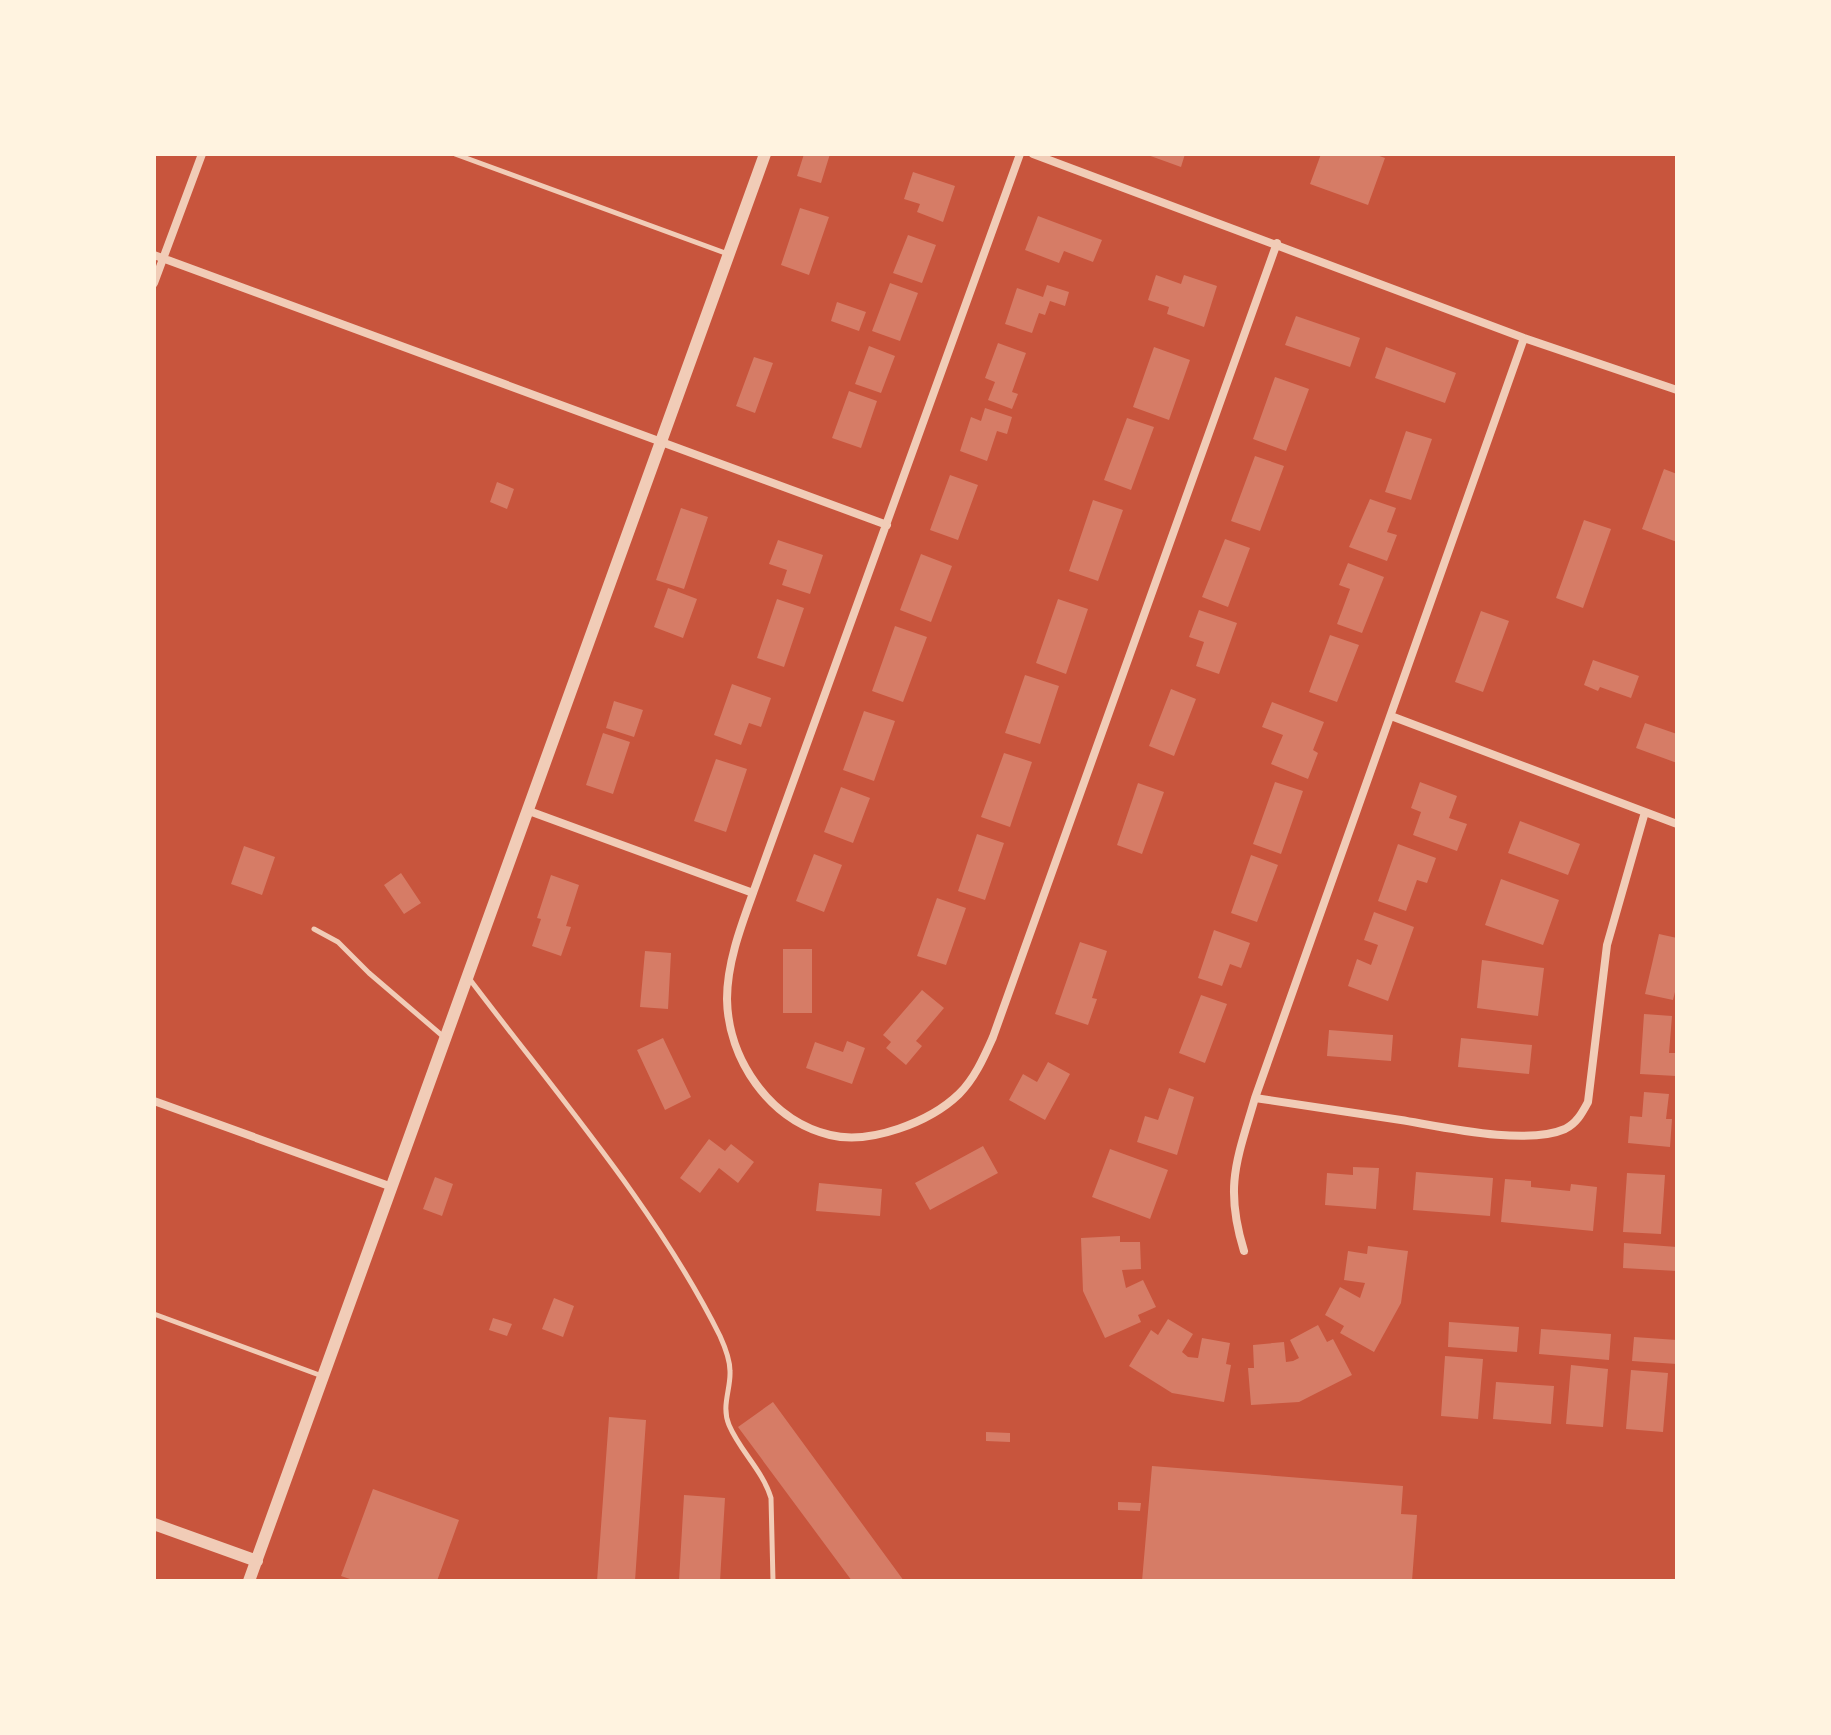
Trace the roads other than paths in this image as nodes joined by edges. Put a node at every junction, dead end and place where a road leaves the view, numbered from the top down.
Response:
1 (202, 154) edge
2 (455, 154) edge
3 (765, 154) edge
4 (1020, 154) edge
5 (1033, 154) edge
6 (1069, 154) edge
7 (1065, 165) junction
8 (1277, 243) junction
9 (729, 254) junction
10 (158, 257) edge
11 (154, 283) edge
12 (1524, 338) junction
13 (1677, 390) edge
14 (661, 441) junction
15 (887, 525) junction
16 (1391, 716) junction
17 (529, 811) junction
18 (1645, 812) junction
19 (1677, 824) edge
20 (753, 893) junction
21 (314, 929) dead end
22 (468, 977) junction
23 (446, 1039) junction
24 (1255, 1098) junction
25 (154, 1101) edge
26 (392, 1187) junction
27 (1244, 1251) dead end
28 (154, 1314) edge
29 (323, 1376) junction
30 (154, 1524) edge
31 (257, 1561) junction
32 (249, 1581) edge
33 (773, 1581) edge

1 - 10 street
2 - 9 lane
3 - 9 street
4 - 15 street
5 - 7 street
6 - 7 street
7 - 8 street
8 - 12 street
8 - 20 street
9 - 14 street
10 - 11 street
10 - 14 street
12 - 13 street
12 - 16 street
14 - 15 street
14 - 17 street
15 - 20 street
16 - 18 street
16 - 24 street
17 - 20 street
17 - 22 street
18 - 19 street
18 - 24 street
21 - 23 lane
22 - 23 street
22 - 33 lane
23 - 26 street
24 - 27 street
25 - 26 street
26 - 29 street
28 - 29 lane
29 - 31 street
30 - 31 street
31 - 32 street

